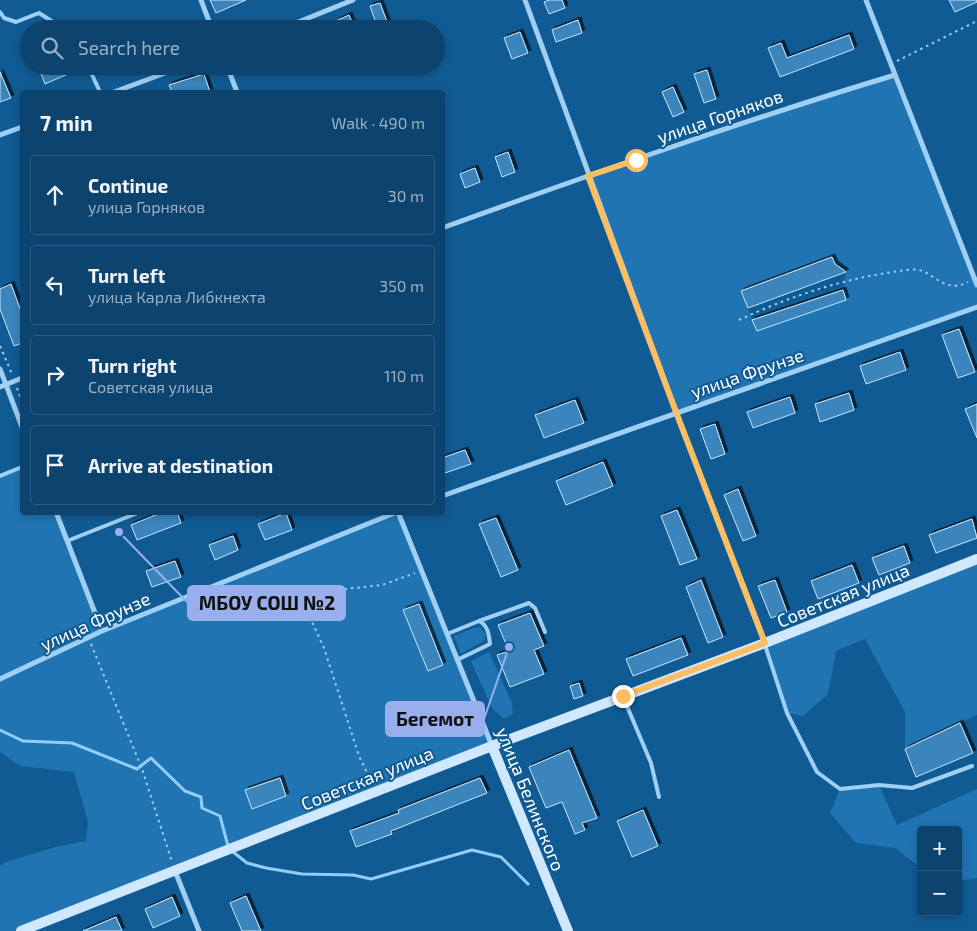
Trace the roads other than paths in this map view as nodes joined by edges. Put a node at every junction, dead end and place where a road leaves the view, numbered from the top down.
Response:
1 (201, 0) edge
2 (352, 0) edge
3 (525, 0) edge
4 (866, 0) edge
5 (0, 12) edge
6 (20, 20) edge
7 (21, 20) edge
8 (50, 20) edge
9 (209, 20) edge
10 (303, 20) edge
11 (92, 75) edge
12 (160, 75) edge
13 (230, 75) edge
14 (895, 75) junction
15 (99, 90) edge
16 (119, 90) edge
17 (236, 90) edge
18 (20, 128) edge
19 (0, 135) edge
20 (588, 176) junction
21 (445, 227) edge
22 (977, 285) edge
23 (977, 307) edge
24 (0, 369) edge
25 (20, 379) edge
26 (7, 385) junction
27 (0, 388) edge
28 (676, 412) junction
29 (20, 421) edge
30 (20, 468) edge
31 (0, 476) edge
32 (445, 495) edge
33 (57, 515) edge
34 (132, 515) edge
35 (390, 515) edge
36 (398, 515) edge
37 (67, 541) junction
38 (977, 559) edge
39 (479, 621) junction
40 (102, 631) junction
41 (545, 632) dead end
42 (447, 634) junction
43 (765, 643) junction
44 (457, 660) junction
45 (0, 679) edge
46 (623, 696) junction
47 (492, 746) junction
48 (972, 766) dead end
49 (659, 798) dead end
50 (175, 871) junction
51 (20, 931) edge
52 (199, 931) edge
53 (568, 931) edge

1 - 9 street
2 - 10 street
3 - 20 street
4 - 14 street
5 - 6 lane
7 - 8 lane
11 - 15 lane
12 - 16 street
13 - 17 street
14 - 20 street, улица Горняков
14 - 22 street
18 - 19 street
20 - 21 street, улица Горняков
20 - 28 street
23 - 28 street, улица Фрунзе
24 - 26 street
25 - 26 street
26 - 27 street
26 - 29 street
28 - 32 street, улица Фрунзе
28 - 43 street
30 - 31 lane
33 - 37 street
34 - 37 lane
35 - 40 street, улица Фрунзе
36 - 42 street, улица Белинского
37 - 40 street
38 - 43 street, Советская улица
39 - 41 lane
39 - 42 lane
39 - 44 lane
40 - 45 street, улица Фрунзе
42 - 44 street, улица Белинского
43 - 46 street, Советская улица
43 - 48 lane
44 - 47 street, улица Белинского
46 - 47 street, Советская улица
46 - 49 lane
47 - 50 street, Советская улица
47 - 53 street, улица Белинского
50 - 51 street, Советская улица
50 - 52 street

